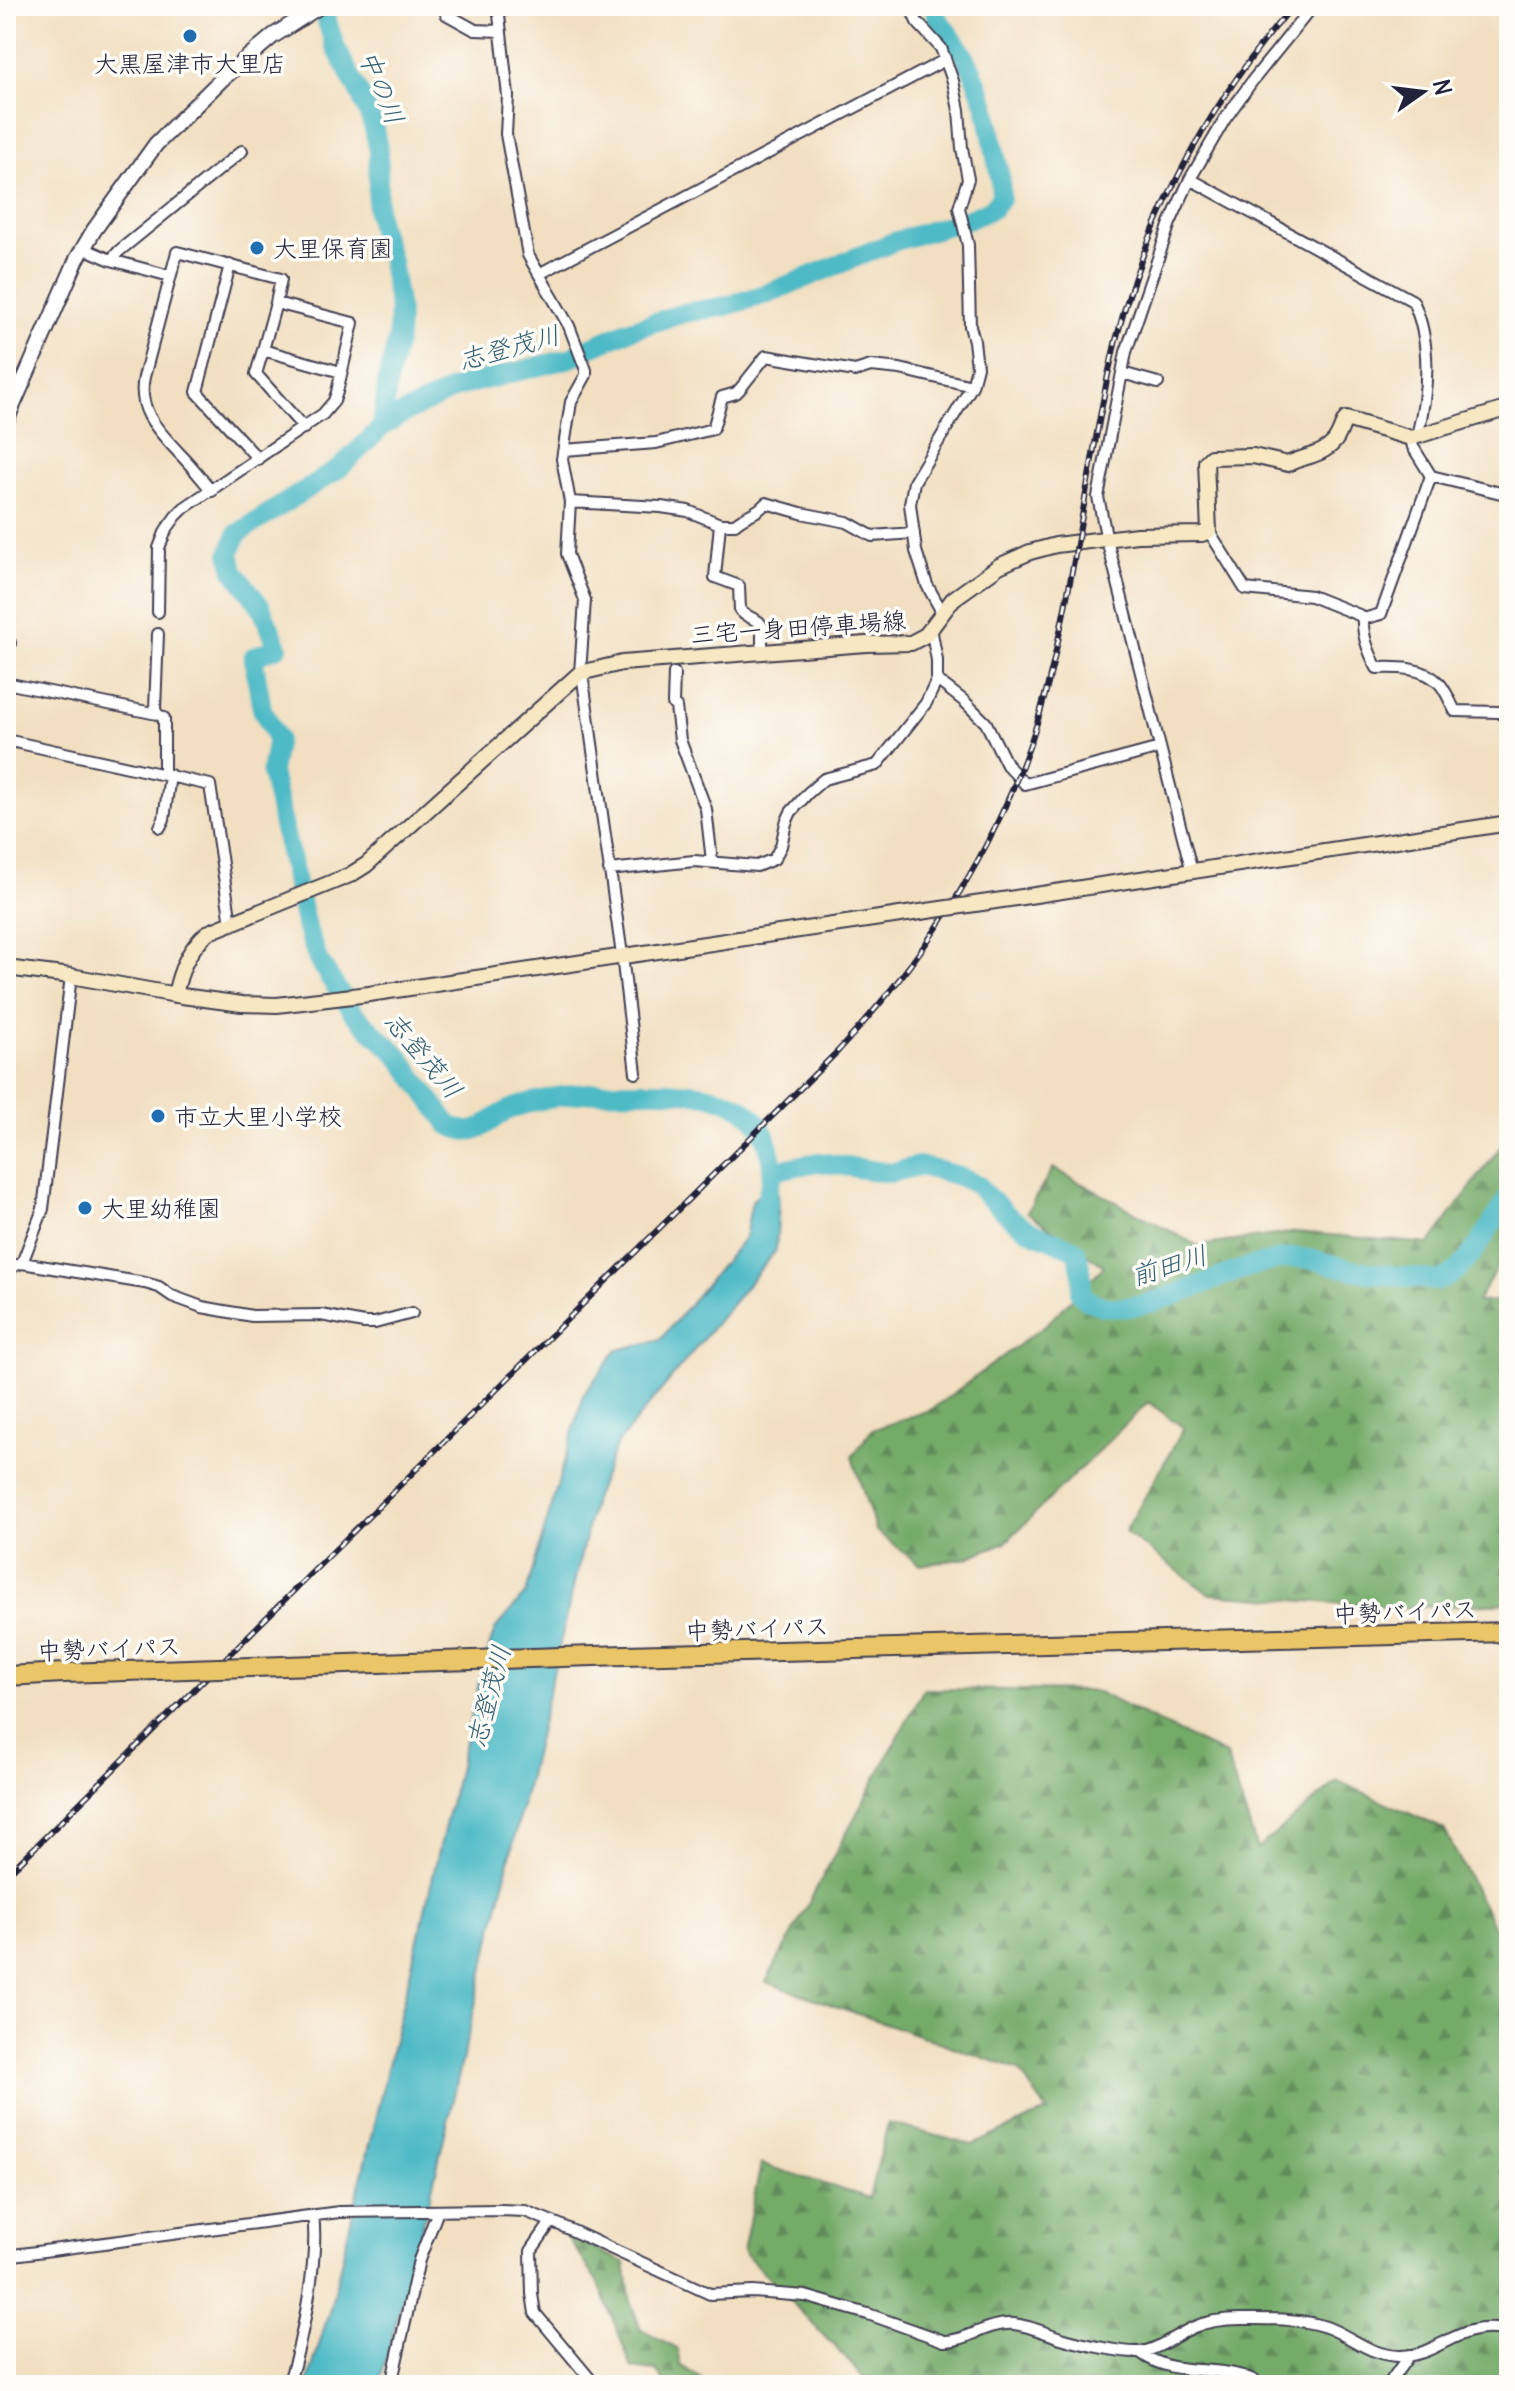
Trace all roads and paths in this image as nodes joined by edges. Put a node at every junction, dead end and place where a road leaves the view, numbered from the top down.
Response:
1 (320, 6) edge
2 (445, 6) edge
3 (498, 6) edge
4 (910, 6) edge
5 (1313, 6) edge
6 (500, 31) junction
7 (945, 58) junction
8 (242, 151) dead end
9 (1190, 179) junction
10 (83, 248) junction
11 (111, 260) junction
12 (230, 265) junction
13 (539, 274) junction
14 (170, 276) junction
15 (276, 303) junction
16 (263, 350) junction
17 (341, 372) junction
18 (1122, 373) junction
19 (1158, 383) dead end
20 (972, 386) junction
21 (1509, 408) edge
22 (7, 414) edge
23 (304, 428) junction
24 (1414, 437) junction
25 (564, 450) junction
26 (258, 459) junction
27 (1431, 476) junction
28 (212, 491) junction
29 (1509, 495) edge
30 (570, 502) junction
31 (720, 524) junction
32 (1209, 531) junction
33 (914, 533) junction
34 (1107, 540) junction
35 (158, 612) dead end
36 (942, 612) junction
37 (1363, 619) junction
38 (931, 628) junction
39 (158, 634) dead end
40 (10, 643) dead end
41 (762, 652) junction
42 (6, 658) edge
43 (581, 673) junction
44 (674, 673) dead end
45 (937, 680) junction
46 (6, 683) edge
47 (157, 714) junction
48 (1509, 724) edge
49 (6, 740) edge
50 (1160, 748) junction
51 (167, 775) junction
52 (1509, 823) edge
53 (160, 827) dead end
54 (712, 861) junction
55 (609, 870) junction
56 (1192, 872) junction
57 (231, 923) junction
58 (622, 955) junction
59 (6, 968) edge
60 (71, 976) junction
61 (175, 995) junction
62 (636, 1073) dead end
63 (13, 1265) edge
64 (6, 1287) edge
65 (412, 1313) dead end
66 (1509, 1632) edge
67 (6, 1676) edge
68 (435, 2211) junction
69 (313, 2215) junction
70 (551, 2222) junction
71 (6, 2256) edge
72 (1509, 2331) edge
73 (1141, 2353) junction
74 (1409, 2355) junction
75 (288, 2385) edge
76 (391, 2385) edge
77 (595, 2385) edge
78 (1262, 2385) edge
79 (1388, 2385) edge

1 - 10 street
2 - 6 street
3 - 6 street
4 - 7 street
5 - 9 street
6 - 13 street
7 - 13 street
7 - 20 street
8 - 11 street
9 - 18 street
9 - 24 street
10 - 11 street
10 - 22 street
11 - 14 street
12 - 14 street
12 - 15 street
12 - 26 street
13 - 25 street
14 - 28 street
15 - 16 street
15 - 17 street
16 - 17 street
16 - 23 street
17 - 23 street
18 - 19 street
18 - 34 street
20 - 25 street
20 - 33 street
21 - 24 main road
23 - 26 street
24 - 27 street
24 - 32 main road
25 - 30 street
26 - 28 street
27 - 29 street
27 - 37 street
28 - 35 street
30 - 31 street
30 - 43 street
31 - 33 street
31 - 41 street
32 - 34 main road, 三宅一身田停車場線
32 - 37 street
33 - 36 street
34 - 36 main road, 三宅一身田停車場線
34 - 50 street
36 - 38 main road, 三宅一身田停車場線
37 - 48 street
38 - 41 main road, 三宅一身田停車場線
38 - 45 street
39 - 47 street
40 - 42 street
41 - 43 main road, 三宅一身田停車場線
43 - 55 street
43 - 57 main road, 三宅一身田停車場線
44 - 54 street
45 - 50 street
45 - 54 street
46 - 47 street
47 - 51 street
49 - 51 street
50 - 56 street
51 - 53 street
51 - 57 street
52 - 56 main road
54 - 55 street
55 - 58 street
56 - 58 main road, bridge
57 - 61 main road, 三宅一身田停車場線
58 - 61 main road
58 - 62 street
59 - 60 main road
60 - 61 main road
60 - 63 street
63 - 64 street
63 - 65 street
66 - 67 highway, 中勢バイパス, bridge
68 - 69 street
68 - 70 street
68 - 76 street
69 - 71 street
69 - 75 street
70 - 73 street
70 - 77 street
72 - 74 street
73 - 74 street
73 - 78 street
74 - 79 street

